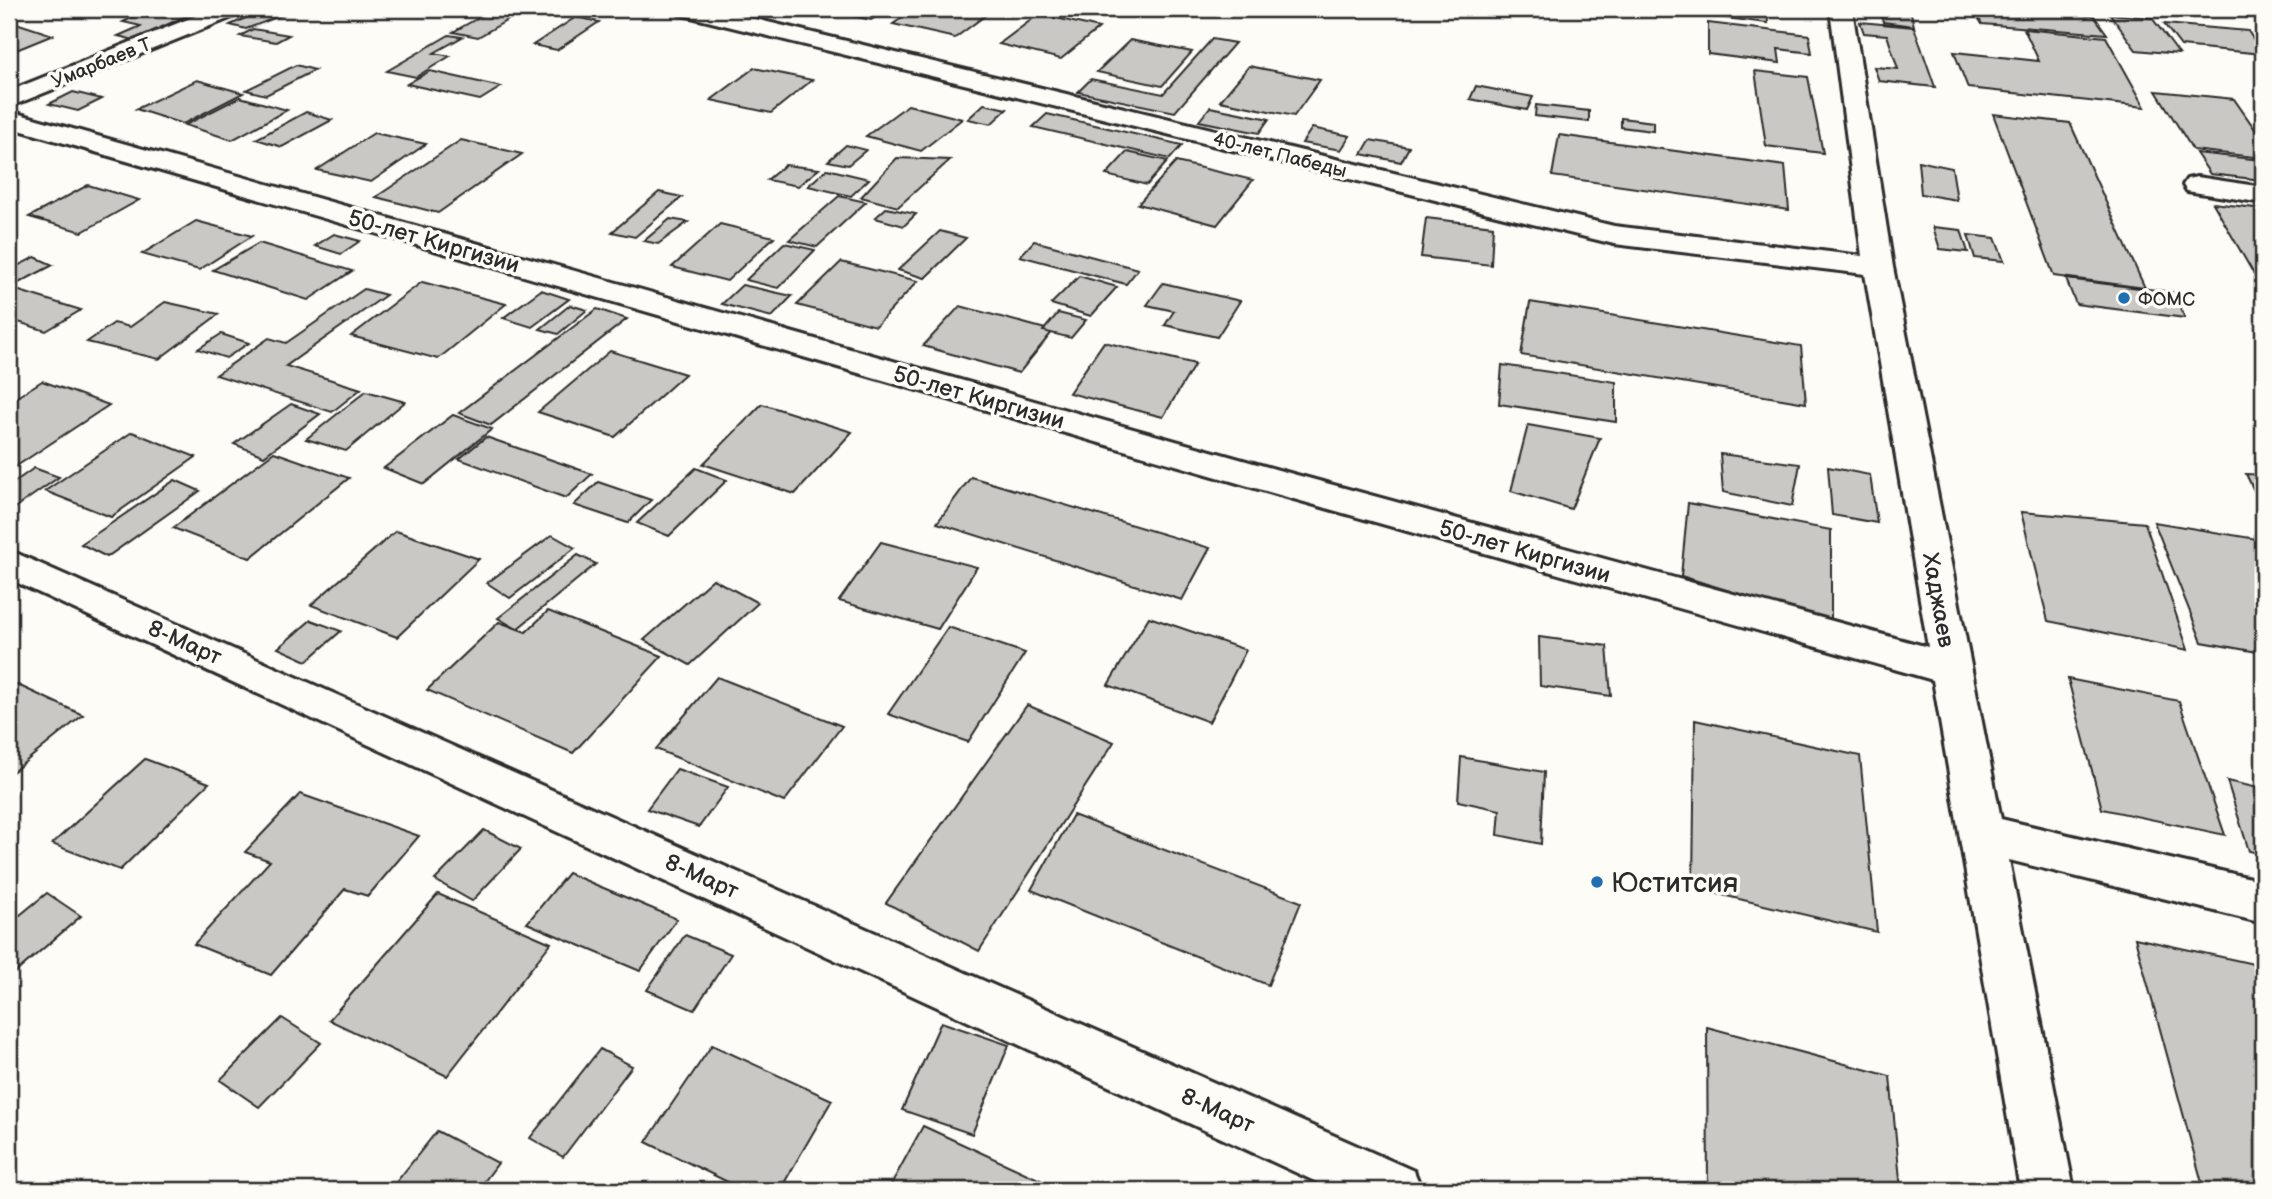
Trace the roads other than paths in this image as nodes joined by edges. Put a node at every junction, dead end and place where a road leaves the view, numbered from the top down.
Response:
1 (233, 9) edge
2 (687, 9) edge
3 (1841, 9) edge
4 (9, 100) edge
5 (9, 119) edge
6 (2197, 185) dead end
7 (2263, 195) edge
8 (1878, 267) junction
9 (9, 563) edge
10 (1951, 669) junction
11 (1982, 834) junction
12 (2263, 902) edge
13 (1395, 1190) edge
14 (2047, 1190) edge

1 - 4 street, Умарбаев Т
2 - 8 street, 40-лет Пабеды
3 - 8 street, Хаджаев
5 - 10 street, 50-лет Киргизии
6 - 7 street
8 - 10 street, Хаджаев
9 - 13 street, 8-Март
10 - 11 street, Хаджаев
11 - 12 street
11 - 14 street, Хаджаев

